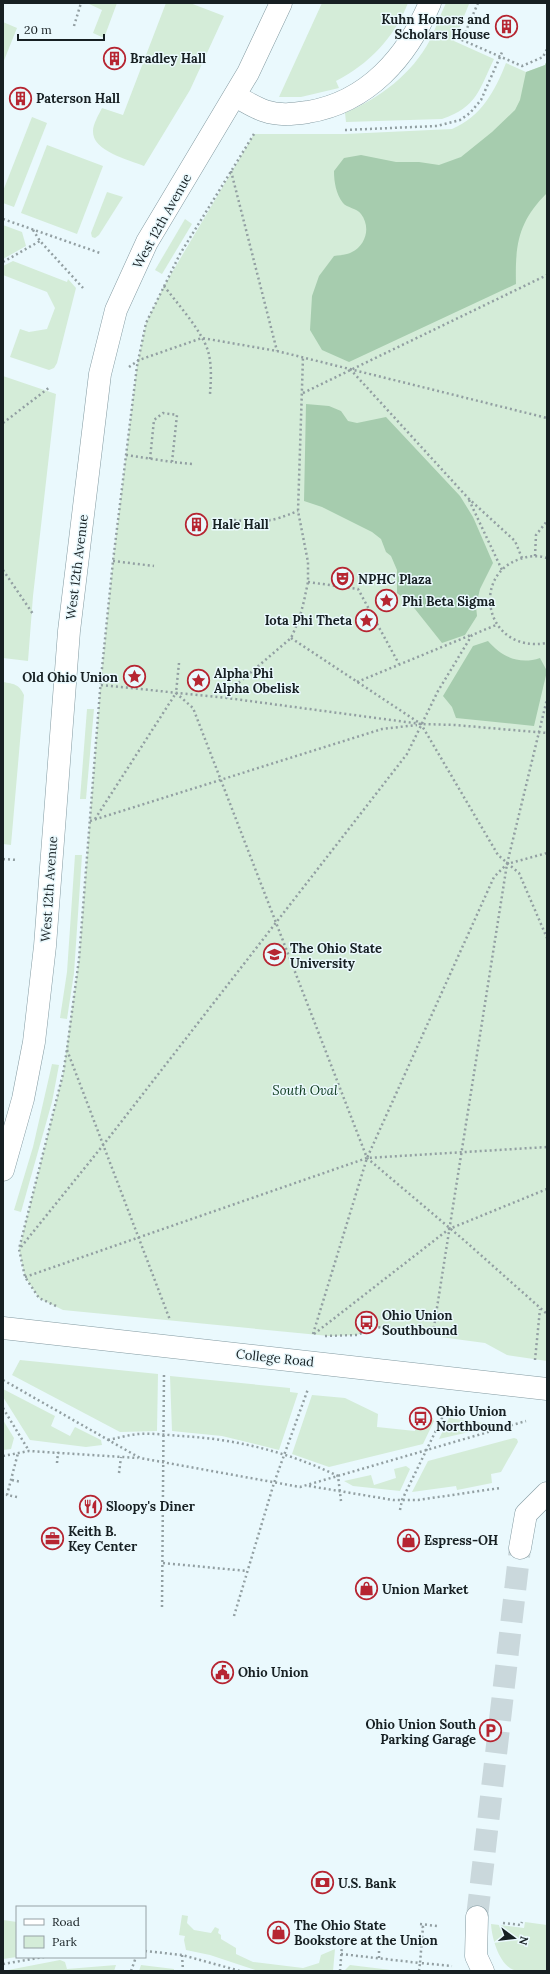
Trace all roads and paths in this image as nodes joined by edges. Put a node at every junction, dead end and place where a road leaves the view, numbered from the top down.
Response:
1 (81, 3) edge
2 (280, 3) edge
3 (430, 3) edge
4 (478, 3) edge
5 (74, 26) dead end
6 (547, 49) edge
7 (503, 50) dead end
8 (501, 56) junction
9 (235, 96) junction
10 (341, 130) dead end
11 (260, 135) dead end
12 (231, 170) junction
13 (3, 218) edge
14 (33, 229) junction
15 (40, 241) junction
16 (100, 253) dead end
17 (3, 262) edge
18 (547, 275) edge
19 (164, 286) junction
20 (83, 288) dead end
21 (202, 338) junction
22 (277, 351) junction
23 (303, 357) junction
24 (139, 360) junction
25 (350, 369) junction
26 (124, 370) dead end
27 (50, 387) dead end
28 (302, 393) junction
29 (210, 394) dead end
30 (547, 418) edge
31 (3, 423) edge
32 (126, 455) junction
33 (150, 459) junction
34 (172, 462) junction
35 (193, 464) dead end
36 (468, 498) junction
37 (298, 511) junction
38 (234, 520) dead end
39 (547, 521) edge
40 (535, 556) junction
41 (522, 558) junction
42 (547, 558) edge
43 (113, 561) junction
44 (154, 566) dead end
45 (3, 570) edge
46 (502, 570) junction
47 (308, 582) junction
48 (33, 614) dead end
49 (496, 625) junction
50 (472, 635) junction
51 (291, 638) junction
52 (547, 643) edge
53 (179, 663) dead end
54 (399, 664) junction
55 (356, 682) junction
56 (101, 685) junction
57 (176, 693) junction
58 (227, 698) junction
59 (547, 698) edge
60 (421, 724) junction
61 (539, 732) junction
62 (547, 733) edge
63 (221, 779) junction
64 (95, 819) junction
65 (90, 821) junction
66 (547, 853) edge
67 (3, 858) edge
68 (17, 860) dead end
69 (507, 864) junction
70 (276, 923) junction
71 (547, 938) edge
72 (67, 1049) junction
73 (104, 1144) junction
74 (547, 1147) edge
75 (461, 1151) junction
76 (367, 1158) junction
77 (3, 1170) edge
78 (547, 1189) edge
79 (449, 1229) junction
80 (139, 1236) junction
81 (19, 1249) junction
82 (25, 1277) junction
83 (57, 1307) dead end
84 (540, 1308) junction
85 (547, 1314) edge
86 (163, 1320) dead end
87 (3, 1328) edge
88 (305, 1334) dead end
89 (313, 1334) junction
90 (535, 1360) dead end
91 (164, 1370) dead end
92 (3, 1380) edge
93 (309, 1386) dead end
94 (547, 1389) edge
95 (3, 1408) edge
96 (444, 1414) dead end
97 (526, 1421) dead end
98 (164, 1434) junction
99 (108, 1440) junction
100 (426, 1450) junction
101 (29, 1451) junction
102 (58, 1452) junction
103 (18, 1453) junction
104 (284, 1455) junction
105 (3, 1456) edge
106 (121, 1457) junction
107 (140, 1458) junction
108 (57, 1463) dead end
109 (164, 1463) junction
110 (119, 1473) dead end
111 (338, 1476) junction
112 (12, 1480) junction
113 (21, 1482) dead end
114 (274, 1483) junction
115 (307, 1485) junction
116 (500, 1488) dead end
117 (340, 1492) junction
118 (547, 1493) edge
119 (17, 1497) dead end
120 (402, 1500) junction
121 (341, 1501) dead end
122 (400, 1510) dead end
123 (520, 1548) tunnel mouth
124 (163, 1563) junction
125 (248, 1571) junction
126 (162, 1607) dead end
127 (234, 1616) dead end
128 (477, 1916) tunnel mouth
129 (499, 1922) dead end
130 (522, 1922) dead end
131 (437, 1926) dead end
132 (342, 1945) dead end
133 (379, 1950) dead end
134 (146, 1951) edge
135 (342, 1954) junction
136 (182, 1955) junction
137 (38, 1958) edge
138 (136, 1958) edge
139 (379, 1958) junction
140 (420, 1963) junction
141 (3, 1964) edge
142 (481, 1970) edge
143 (131, 1971) edge
144 (183, 1971) edge
145 (240, 1971) edge
146 (340, 1971) edge
147 (419, 1971) edge

1 - 5 path
2 - 9 street, West 12th Avenue
3 - 9 street
4 - 8 path
6 - 8 path
7 - 8 path
8 - 10 path
9 - 77 street, West 12th Avenue
11 - 12 path
12 - 19 path
12 - 22 path
13 - 14 path
14 - 15 path
14 - 16 path
15 - 17 path
15 - 20 path
18 - 25 path
19 - 21 path
19 - 24 path
21 - 22 path
21 - 24 path
21 - 29 path
22 - 23 path
23 - 25 path
23 - 28 path
24 - 26 path
24 - 32 path
25 - 28 path
25 - 30 path
25 - 36 path
27 - 31 path
28 - 37 path
32 - 33 path
32 - 43 path
33 - 34 path
33 - 34 path
34 - 35 path
36 - 41 path
36 - 46 path
37 - 38 path
37 - 47 path
39 - 40 path
40 - 41 path
40 - 42 path
41 - 46 path
43 - 44 path
43 - 56 path
45 - 48 path
46 - 49 path
47 - 51 path
47 - 54 path
49 - 50 path
49 - 52 path
50 - 54 path
50 - 60 path
51 - 55 path
51 - 58 path
53 - 57 path
54 - 55 path
55 - 60 path
56 - 57 path
56 - 65 path
57 - 58 path
57 - 63 path
57 - 64 path
58 - 60 path
59 - 61 path
60 - 61 path
60 - 63 path
60 - 69 path
60 - 70 path
61 - 62 path
61 - 69 path
63 - 64 path
63 - 70 path
64 - 65 path
65 - 72 path
66 - 69 path
67 - 68 path
69 - 71 path
69 - 75 path
69 - 76 path
70 - 73 path
70 - 76 path
72 - 73 path
72 - 81 path
73 - 80 path
73 - 81 path
74 - 75 path
75 - 76 path
75 - 79 path
76 - 79 path
76 - 80 path
76 - 89 path
78 - 79 path
79 - 84 path
79 - 89 path
79 - 89 path
80 - 82 path
80 - 86 path
81 - 82 path
82 - 83 path
84 - 85 path
84 - 90 path
87 - 94 street, College Road
88 - 89 path
91 - 98 path
92 - 99 path
93 - 104 path
95 - 101 path
96 - 100 path
97 - 100 path
98 - 99 path
98 - 104 path
98 - 109 path
99 - 107 path
100 - 111 path
100 - 120 path
101 - 102 path
101 - 103 path
102 - 106 path
102 - 108 path
103 - 105 path
103 - 112 path
104 - 111 path
104 - 114 path
106 - 107 path
106 - 110 path
107 - 109 path
109 - 114 path
109 - 124 path
111 - 115 path
111 - 117 path
112 - 113 path
112 - 119 path
114 - 115 path
114 - 125 path
115 - 117 path
116 - 120 path
117 - 120 path
117 - 121 path
118 - 123 street
120 - 122 path
124 - 125 path
124 - 126 path
125 - 127 path
128 - 142 street
129 - 130 path
131 - 140 path
132 - 135 path
133 - 139 path
134 - 136 path
135 - 139 path
135 - 146 path
136 - 144 path
136 - 145 path
137 - 141 path
138 - 143 path
139 - 140 path
140 - 142 path
140 - 147 path

